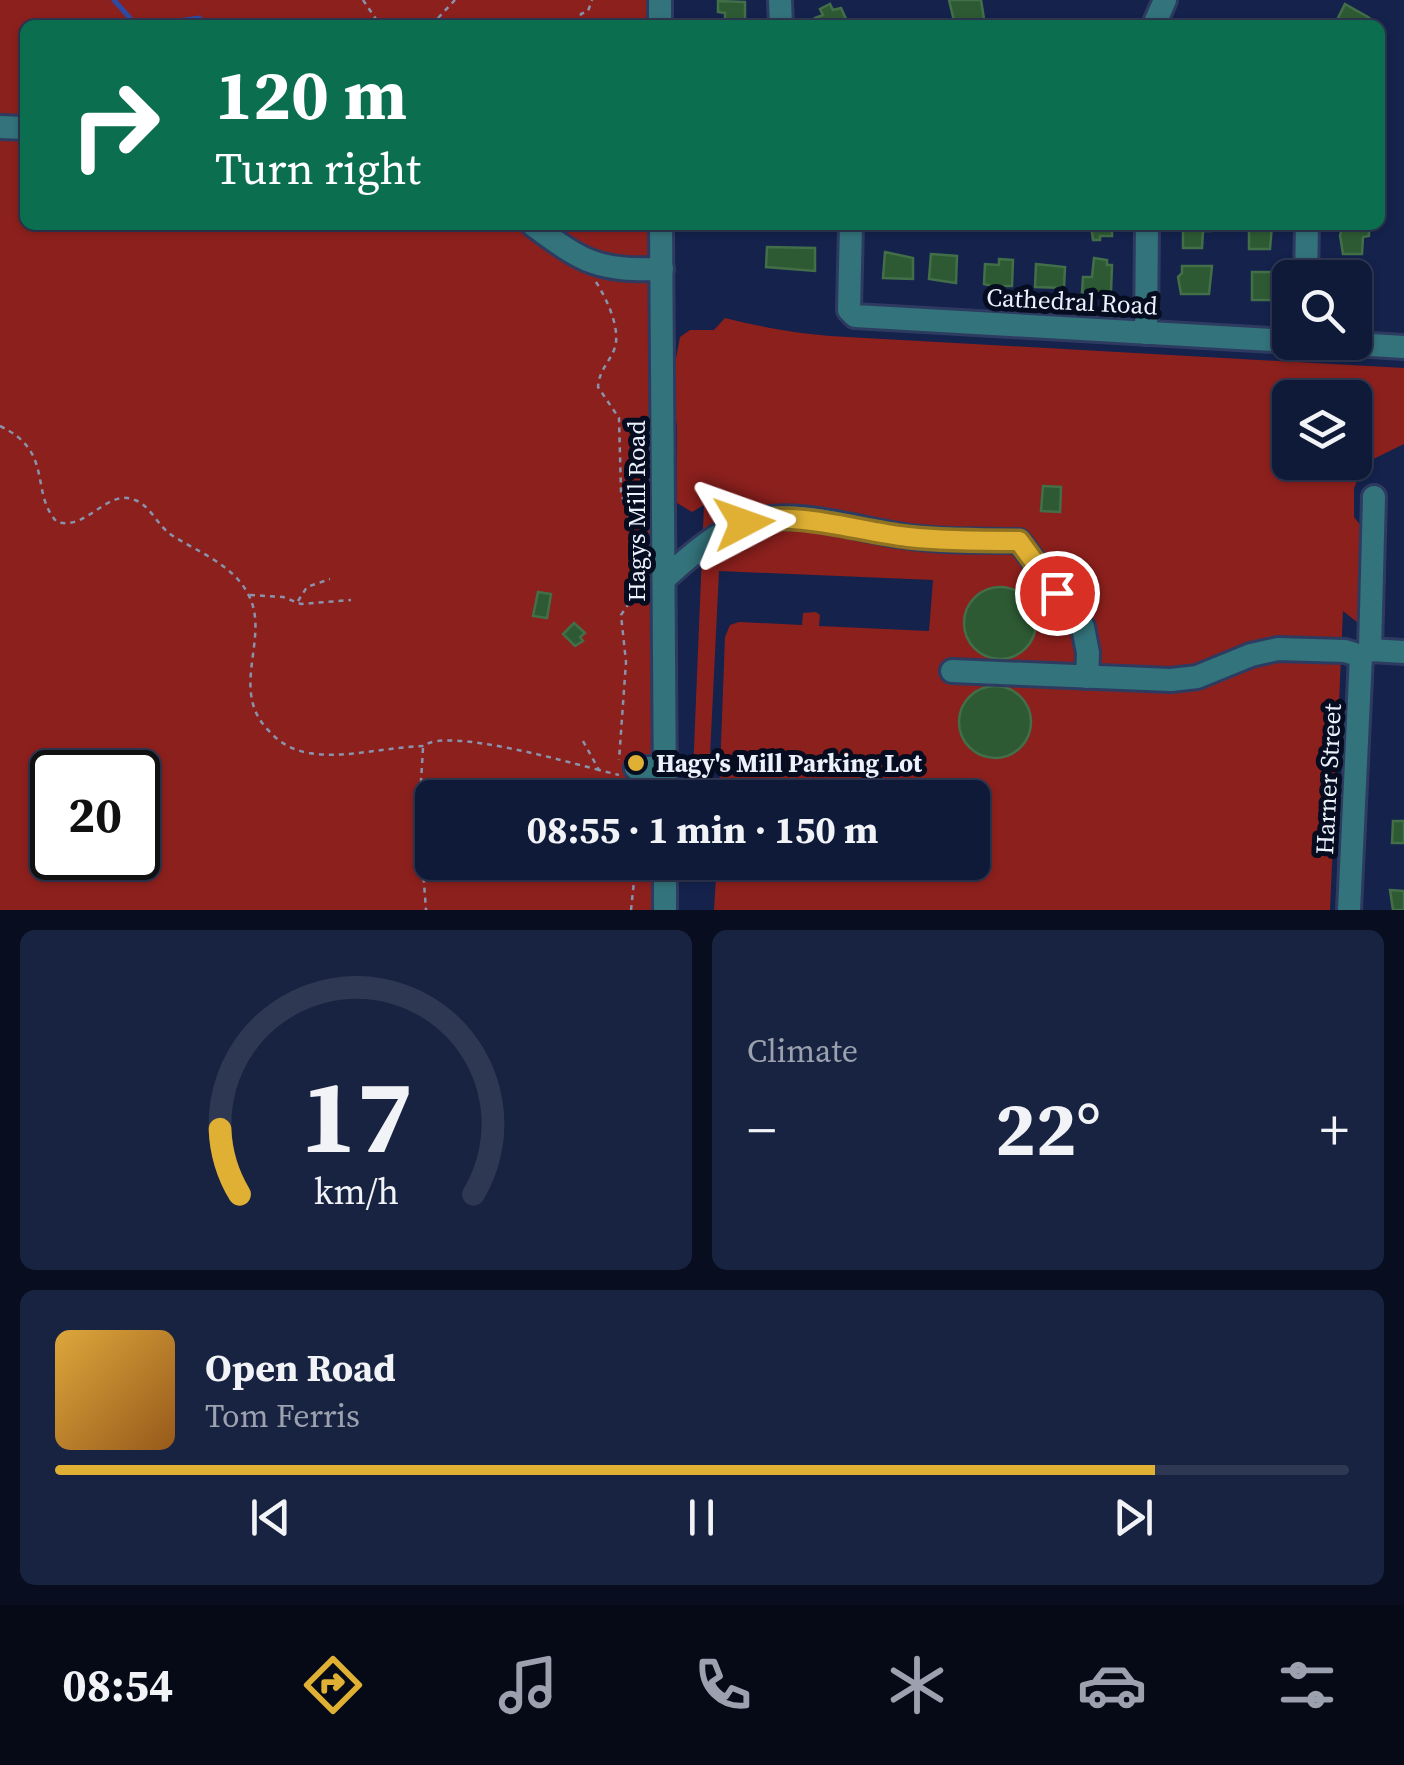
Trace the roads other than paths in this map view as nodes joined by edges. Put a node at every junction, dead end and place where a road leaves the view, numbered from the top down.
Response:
1 (541, 230) edge
2 (661, 230) edge
3 (851, 230) edge
4 (1147, 230) edge
5 (1307, 230) edge
6 (1306, 260) edge
7 (662, 269) junction
8 (1146, 333) junction
9 (1272, 340) edge
10 (1372, 345) edge
11 (1404, 347) edge
12 (1374, 497) dead end
13 (664, 579) junction
14 (1365, 652) junction
15 (1404, 652) edge
16 (952, 671) dead end
17 (1087, 677) junction
18 (665, 768) junction
19 (628, 771) road end
20 (665, 780) edge
21 (665, 880) edge
22 (665, 910) edge
23 (1349, 910) edge

1 - 7 street
2 - 7 street, Hagys Mill Road
3 - 8 street, Cathedral Road
4 - 8 street
5 - 6 street
7 - 13 street, Hagys Mill Road
8 - 9 street, Cathedral Road
10 - 11 street
12 - 14 street, Harner Street
13 - 17 street
13 - 18 street, Hagys Mill Road
14 - 15 street
14 - 17 street
14 - 23 street, Harner Street
16 - 17 street
18 - 19 street
18 - 20 street, Hagys Mill Road
21 - 22 street

